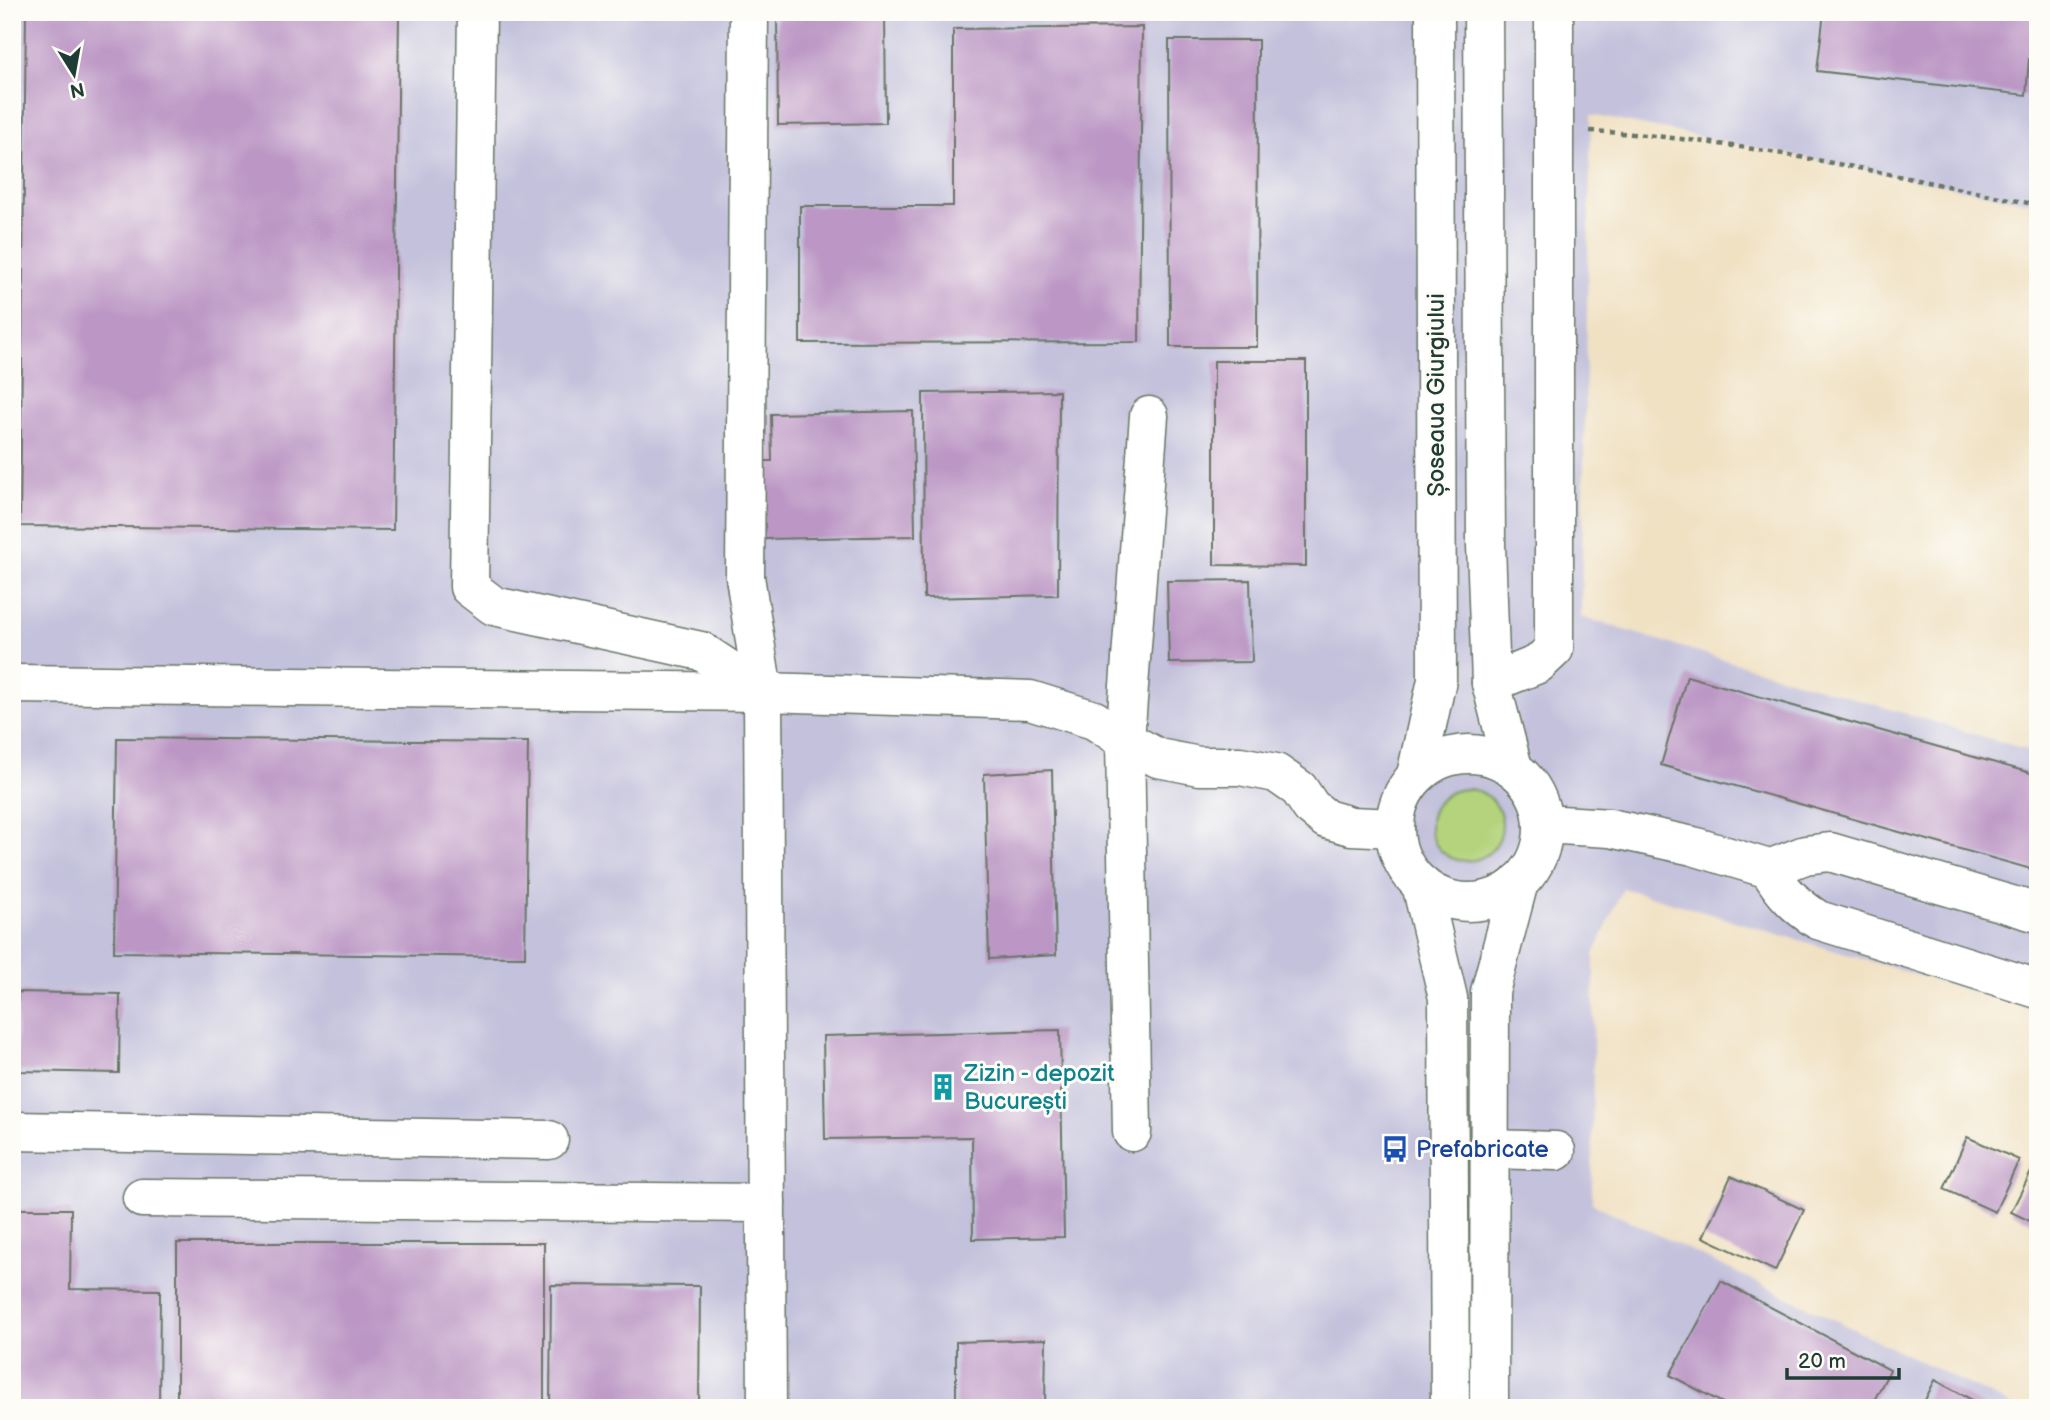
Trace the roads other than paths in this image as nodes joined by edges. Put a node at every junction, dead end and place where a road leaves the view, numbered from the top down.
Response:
1 (477, 12) edge
2 (749, 12) edge
3 (1435, 12) edge
4 (1483, 12) edge
5 (1555, 12) edge
6 (1149, 416) dead end
7 (1491, 683) junction
8 (12, 684) edge
9 (763, 692) junction
10 (1125, 740) junction
11 (1513, 768) junction
12 (1416, 775) junction
13 (1543, 824) junction
14 (1395, 828) junction
15 (1769, 869) junction
16 (1519, 882) junction
17 (1420, 884) junction
18 (2038, 913) edge
19 (2038, 989) edge
20 (12, 1131) edge
21 (1132, 1132) dead end
22 (549, 1140) dead end
23 (1488, 1149) junction
24 (1556, 1151) dead end
25 (142, 1198) dead end
26 (766, 1203) junction
27 (767, 1408) edge
28 (1450, 1408) edge
29 (1489, 1408) edge

1 - 9 main road
2 - 9 main road
3 - 12 main road, Șoseaua Giurgiului
4 - 7 main road, Șoseaua Giurgiului
5 - 7 main road
6 - 10 main road
7 - 11 main road, Șoseaua Giurgiului
8 - 9 main road
9 - 10 main road
9 - 26 main road
10 - 14 main road
10 - 21 main road
11 - 12 main road, Șoseaua Giurgiului
11 - 13 main road, Șoseaua Giurgiului
12 - 14 main road, Șoseaua Giurgiului
13 - 15 main road
13 - 16 main road, Șoseaua Giurgiului
14 - 17 main road, Șoseaua Giurgiului
15 - 18 main road
15 - 19 main road
16 - 17 main road, Șoseaua Giurgiului
16 - 23 main road, Șoseaua Giurgiului
17 - 28 main road, Șoseaua Giurgiului
20 - 22 main road
23 - 24 main road
23 - 29 main road, Șoseaua Giurgiului
25 - 26 main road
26 - 27 main road

